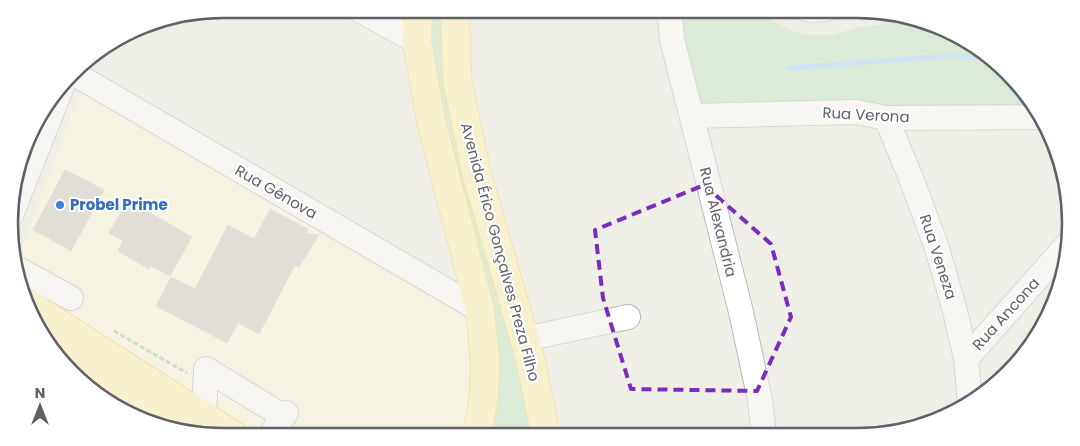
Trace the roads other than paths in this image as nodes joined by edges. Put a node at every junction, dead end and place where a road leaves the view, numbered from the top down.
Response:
1 (374, 18) edge
2 (418, 18) edge
3 (455, 18) edge
4 (670, 18) edge
5 (418, 42) junction
6 (79, 77) edge
7 (51, 111) edge
8 (692, 116) junction
9 (1033, 117) edge
10 (886, 118) junction
11 (26, 165) edge
12 (1061, 252) edge
13 (24, 272) edge
14 (36, 310) edge
15 (480, 310) junction
16 (38, 311) edge
17 (628, 317) dead end
18 (525, 339) junction
19 (64, 353) edge
20 (966, 359) junction
21 (969, 395) edge
22 (195, 424) edge
23 (207, 428) edge
24 (275, 428) edge
25 (478, 428) edge
26 (543, 428) edge
27 (763, 428) edge

1 - 5 street
2 - 5 main road
3 - 18 main road, Avenida Érico Gonçalves Preza Filho
4 - 8 street, Rua Alexandria
5 - 15 main road
6 - 15 street, Rua Gênova
7 - 11 street
8 - 10 street, Rua Verona
8 - 27 street, Rua Alexandria
9 - 10 street, Rua Verona
10 - 20 street, Rua Veneza
12 - 20 street, Rua Ancona
13 - 14 street
15 - 25 main road
16 - 22 main road
17 - 18 street
18 - 26 main road, Avenida Érico Gonçalves Preza Filho
19 - 22 main road
20 - 21 street, Rua Veneza
22 - 23 main road
22 - 24 street

